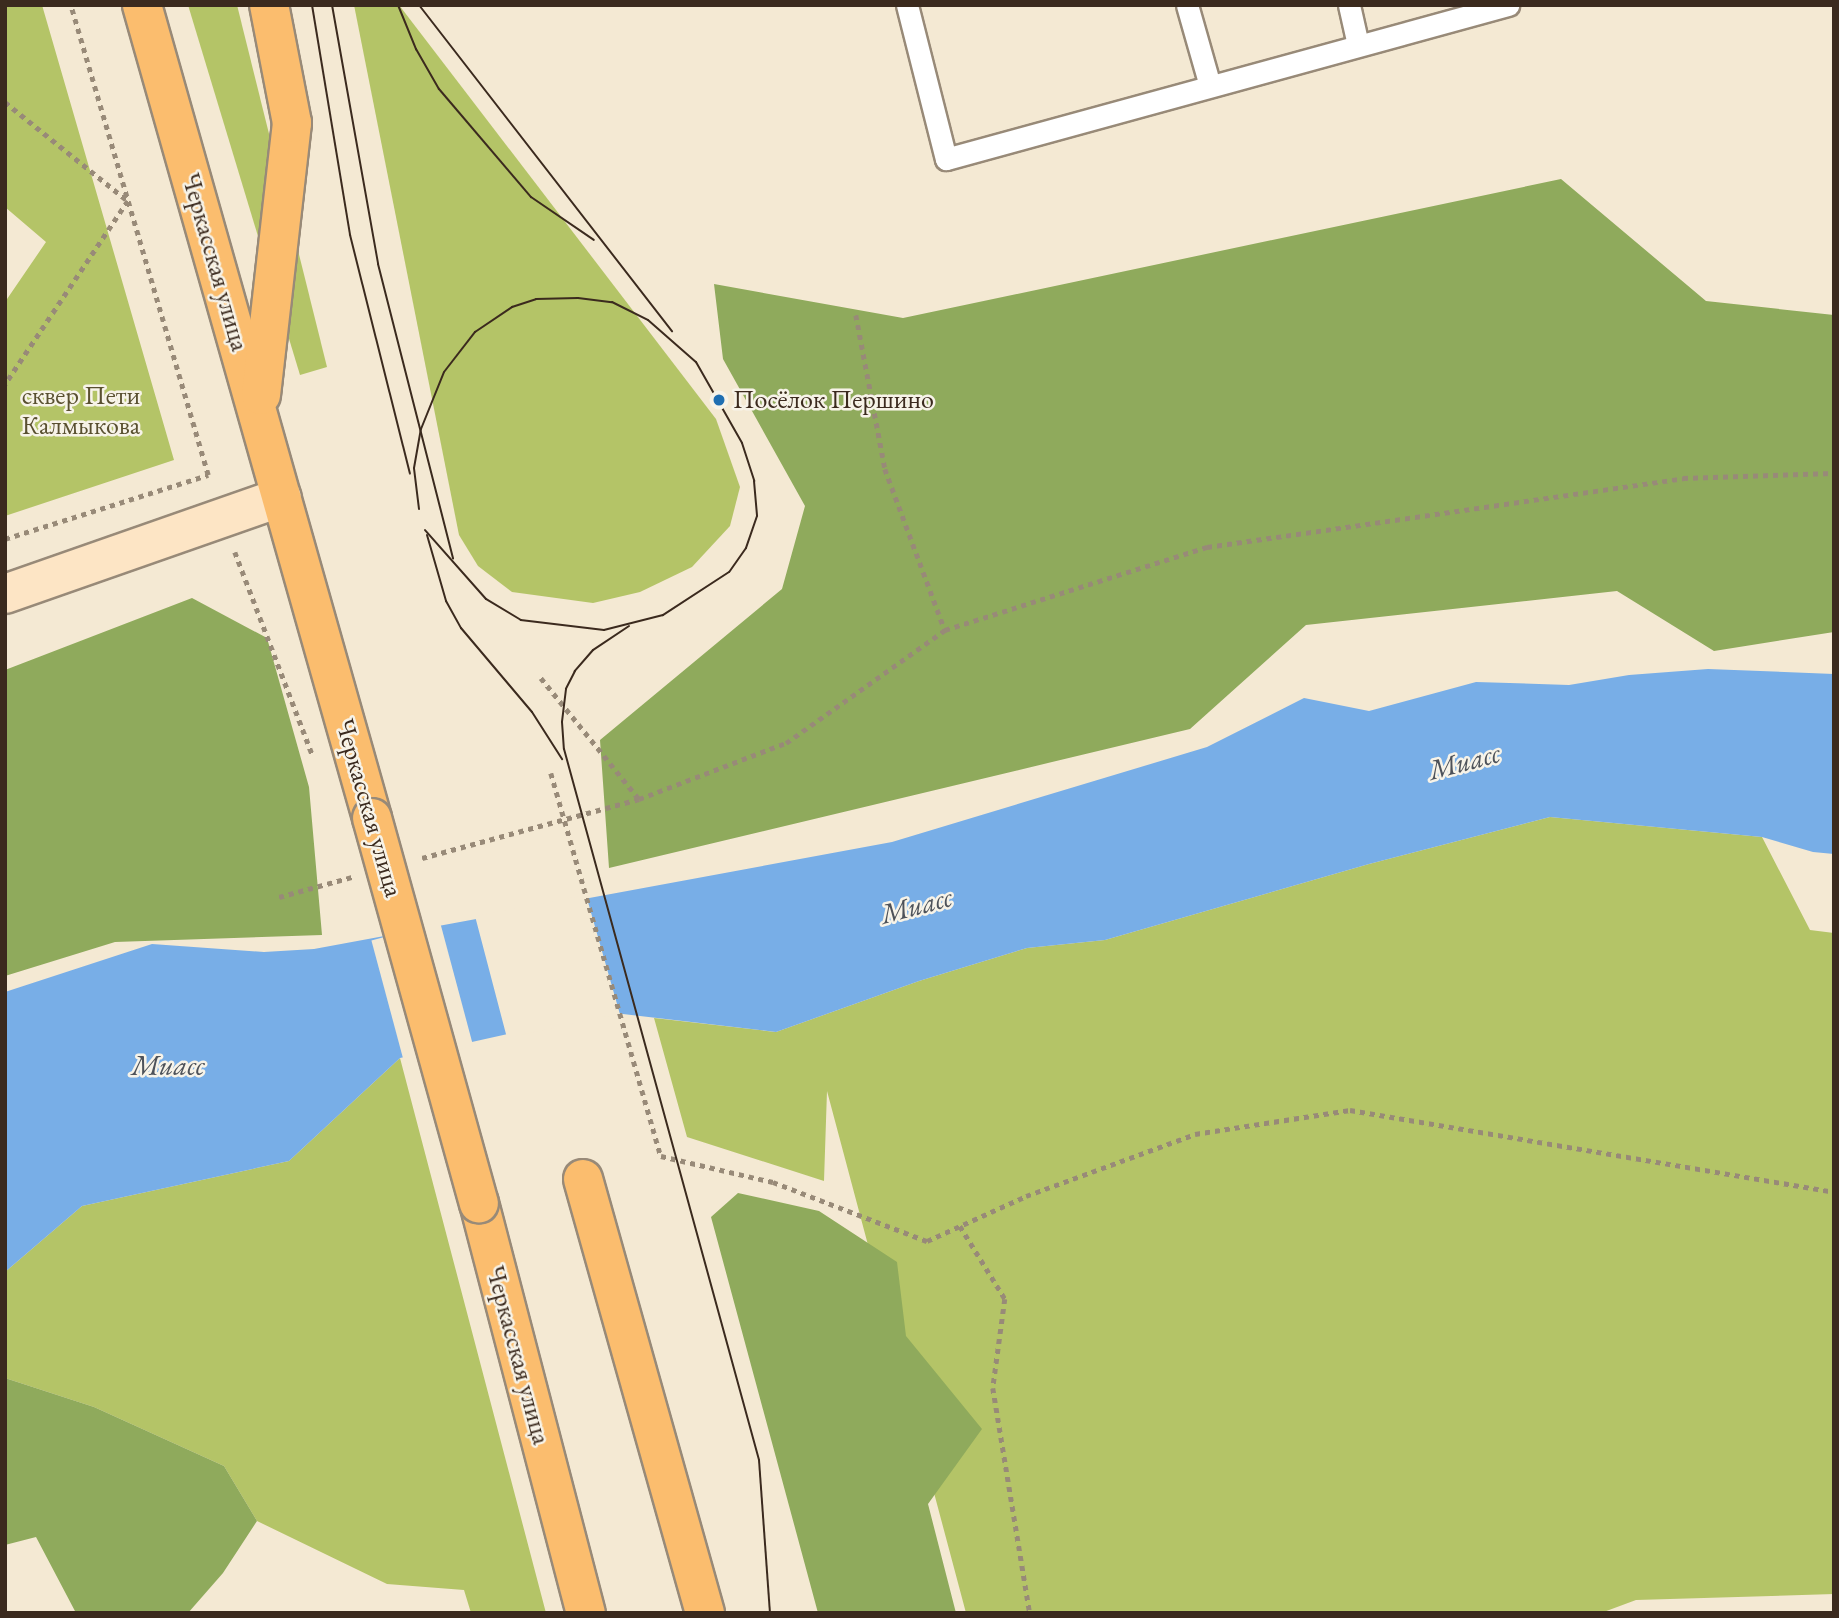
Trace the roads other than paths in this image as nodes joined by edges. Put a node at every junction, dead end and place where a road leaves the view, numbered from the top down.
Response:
1 (142, 5) edge
2 (269, 5) edge
3 (907, 5) edge
4 (1187, 5) edge
5 (1349, 5) edge
6 (1508, 5) edge
7 (1358, 45) junction
8 (1210, 86) junction
9 (258, 413) junction
10 (282, 497) junction
11 (5, 594) edge
12 (583, 1179) dead end
13 (586, 1613) edge
14 (705, 1613) edge

1 - 9 main road, Черкасская улица
2 - 9 main road
3 - 8 lane
4 - 8 lane
5 - 7 lane
6 - 7 lane
7 - 8 lane
9 - 10 main road, Черкасская улица
10 - 11 main road
10 - 13 main road, Черкасская улица, bridge
12 - 14 main road

